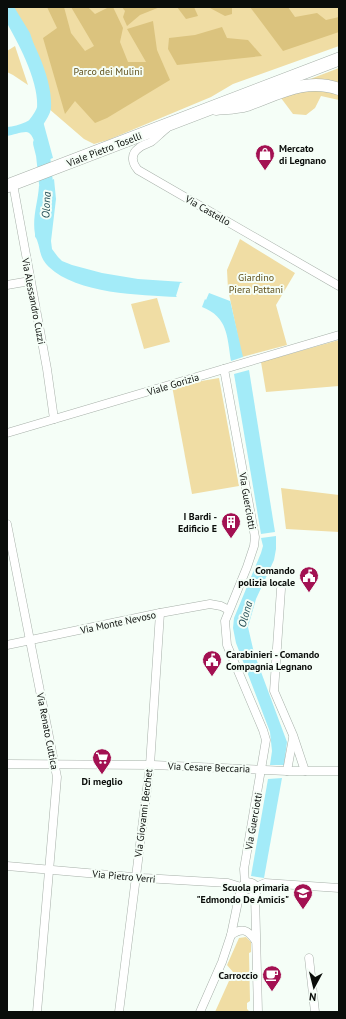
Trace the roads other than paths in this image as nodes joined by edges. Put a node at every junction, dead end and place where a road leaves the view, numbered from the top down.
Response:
1 (339, 58) edge
2 (339, 89) edge
3 (201, 111) junction
4 (175, 122) junction
5 (10, 185) edge
6 (30, 281) junction
7 (7, 285) edge
8 (339, 286) edge
9 (339, 335) edge
10 (224, 369) junction
11 (54, 419) junction
12 (7, 433) edge
13 (7, 524) edge
14 (281, 589) dead end
15 (229, 610) junction
16 (160, 613) junction
17 (30, 640) junction
18 (7, 645) edge
19 (293, 735) junction
20 (7, 764) edge
21 (56, 765) junction
22 (150, 765) junction
23 (264, 770) junction
24 (285, 770) junction
25 (304, 771) junction
26 (339, 771) edge
27 (7, 866) edge
28 (48, 870) junction
29 (135, 878) junction
30 (242, 887) junction
31 (339, 888) edge
32 (256, 891) junction
33 (231, 935) junction
34 (255, 940) junction
35 (309, 958) dead end
36 (37, 1012) edge
37 (119, 1012) edge
38 (200, 1012) edge
39 (258, 1012) edge
40 (315, 1012) edge

1 - 3 main road, Viale Pietro Toselli
2 - 3 street, Viale Pietro Toselli
3 - 4 main road, Viale Pietro Toselli
4 - 5 main road, Viale Pietro Toselli
4 - 8 street, Via Castello
5 - 6 street, Via Alessandro Cuzzi
6 - 7 street
6 - 11 street, Via Alessandro Cuzzi
9 - 10 street, Viale Gorizia
10 - 11 street, Viale Gorizia
10 - 15 street, Via Guerciotti
11 - 12 street, Viale Gorizia
13 - 17 street, Via Renato Cuttica
14 - 19 street
15 - 16 street, Via Monte Nevoso
15 - 23 street, Via Guerciotti
16 - 17 street, Via Monte Nevoso
16 - 22 street, Via Giovanni Berchet
17 - 18 street, Via Monte Nevoso
17 - 21 street, Via Renato Cuttica
19 - 24 street
19 - 25 street
20 - 21 street, Via Cesare Beccaria
21 - 22 street, Via Cesare Beccaria
21 - 28 street, Via Renato Cuttica
22 - 23 street, Via Cesare Beccaria
22 - 29 street, Via Giovanni Berchet
23 - 24 street, Via Cesare Beccaria
23 - 30 street, Via Guerciotti
24 - 25 street, Via Cesare Beccaria
25 - 26 street, Via Cesare Beccaria
27 - 28 street, Via Pietro Verri
28 - 29 street, Via Pietro Verri
28 - 36 street, Via Renato Cuttica
29 - 30 street, Via Pietro Verri
29 - 37 street, Via Giovanni Berchet
30 - 32 street
30 - 32 street
30 - 33 street, Via Guerciotti
31 - 32 street
32 - 34 street
33 - 34 street
33 - 38 street, Via Guerciotti
34 - 39 street
35 - 40 street

